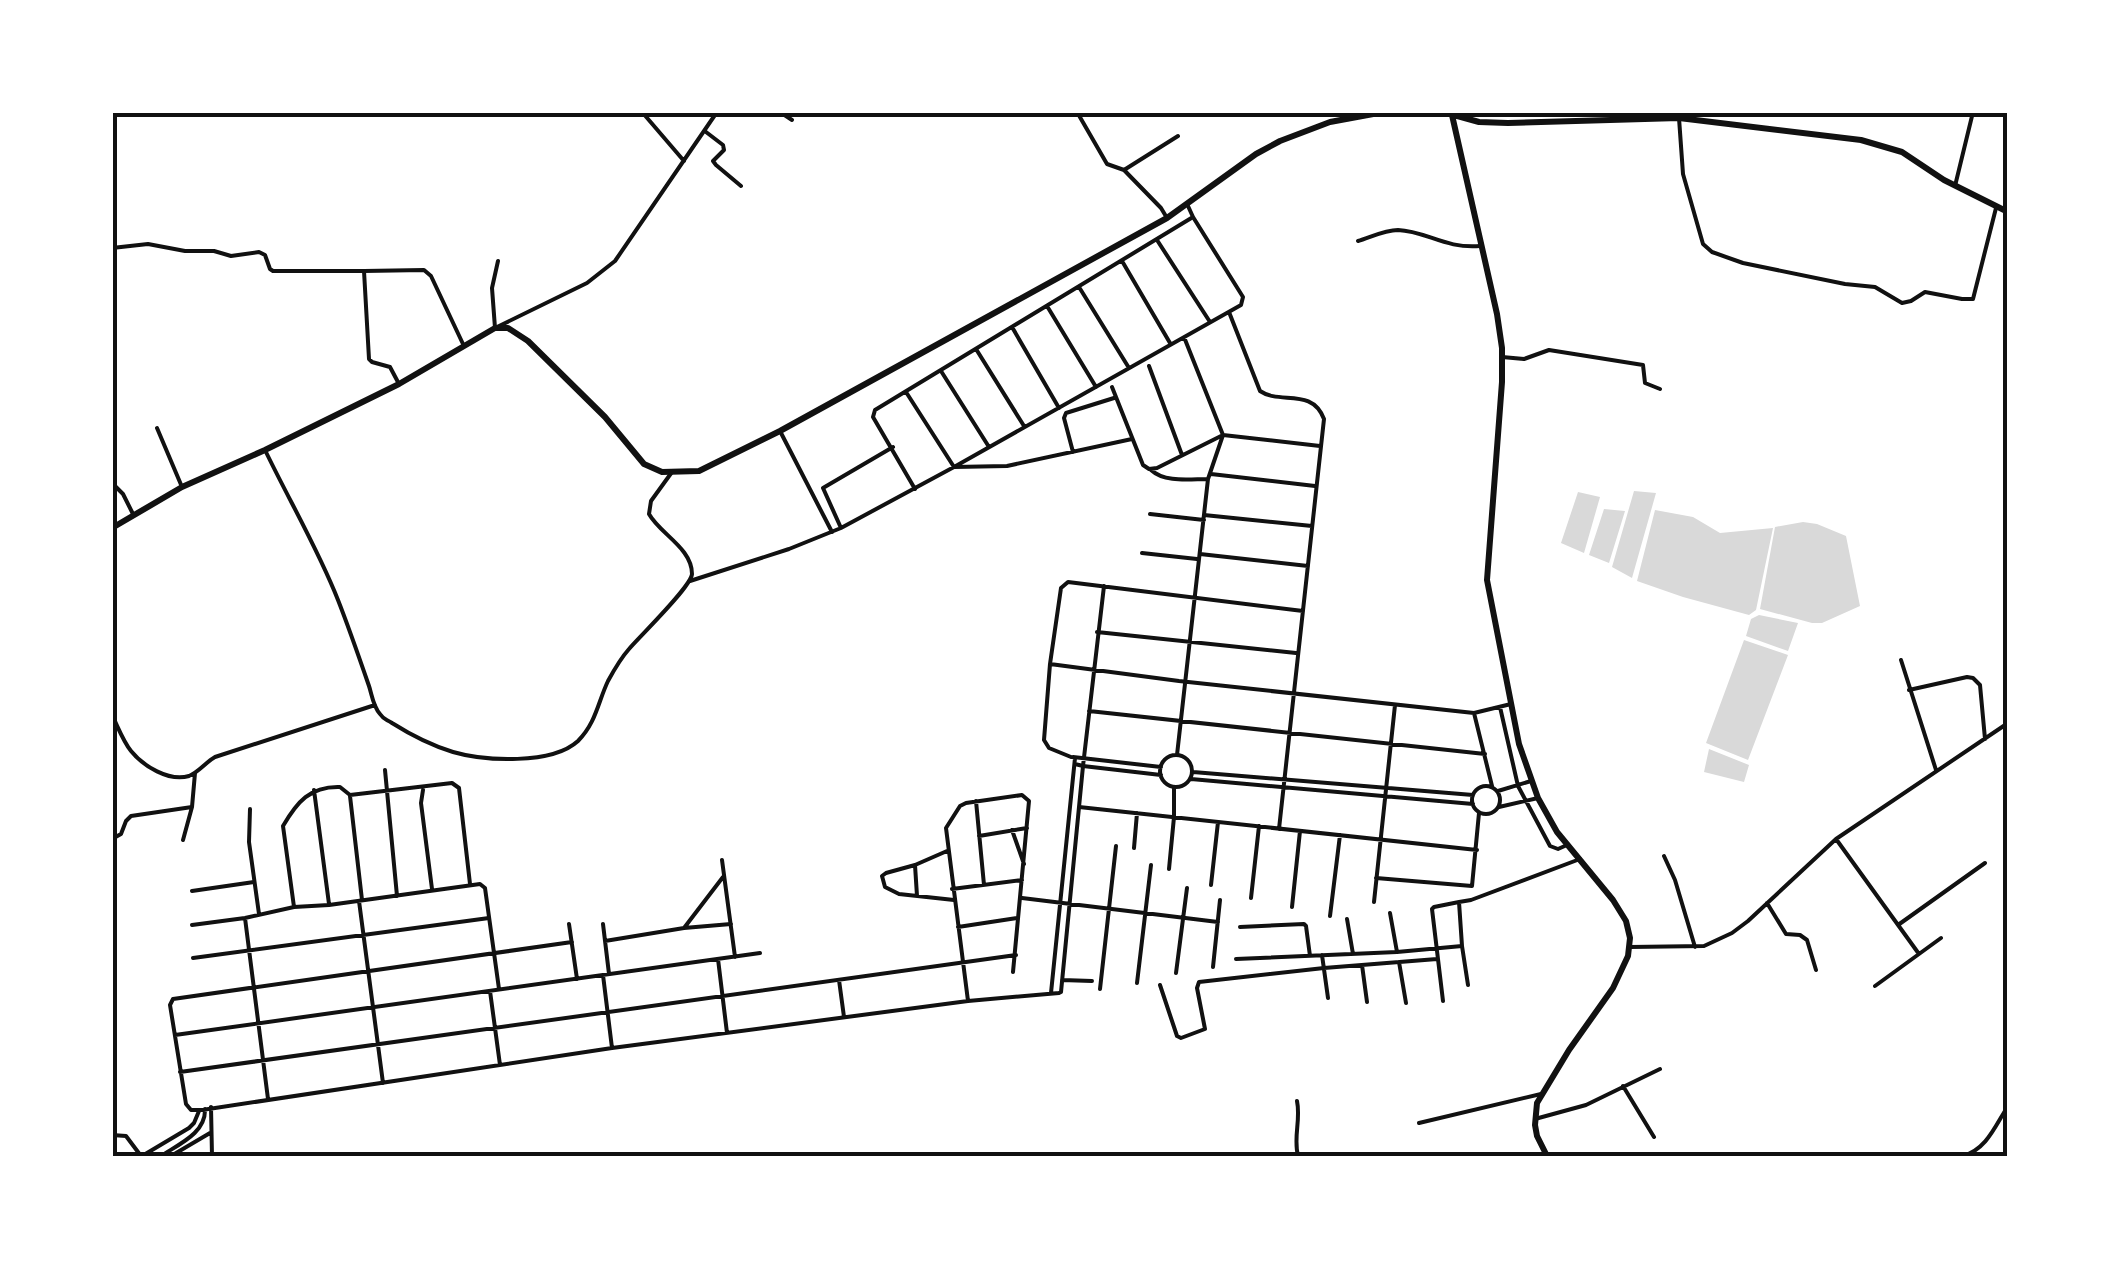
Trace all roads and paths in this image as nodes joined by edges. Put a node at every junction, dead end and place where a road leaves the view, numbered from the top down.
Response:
1 (642, 112) edge
2 (718, 112) edge
3 (780, 112) edge
4 (1077, 112) edge
5 (1384, 112) edge
6 (1442, 112) edge
7 (1974, 112) edge
8 (1452, 115) junction
9 (1679, 118) junction
10 (792, 120) dead end
11 (704, 131) junction
12 (1178, 136) dead end
13 (684, 161) junction
14 (1124, 170) junction
15 (742, 186) dead end
16 (1956, 186) junction
17 (1188, 205) junction
18 (1996, 208) junction
19 (2008, 212) edge
20 (1194, 217) junction
21 (1167, 218) junction
22 (1156, 240) junction
23 (1358, 241) dead end
24 (1480, 246) junction
25 (112, 248) edge
26 (498, 260) dead end
27 (1122, 261) junction
28 (364, 271) junction
29 (1079, 287) junction
30 (1047, 306) junction
31 (1229, 312) junction
32 (1210, 322) junction
33 (1012, 327) junction
34 (495, 328) junction
35 (1184, 337) junction
36 (1171, 344) junction
37 (464, 346) junction
38 (976, 349) junction
39 (1502, 357) junction
40 (1149, 366) dead end
41 (1129, 368) junction
42 (940, 371) junction
43 (399, 384) junction
44 (1112, 386) dead end
45 (1096, 387) junction
46 (1660, 389) dead end
47 (906, 392) junction
48 (1115, 398) junction
49 (1059, 408) junction
50 (1024, 427) junction
51 (157, 428) dead end
52 (780, 431) junction
53 (1223, 436) junction
54 (1132, 439) junction
55 (1321, 446) junction
56 (892, 447) junction
57 (989, 447) junction
58 (265, 450) junction
59 (1073, 452) junction
60 (1182, 455) junction
61 (954, 467) junction
62 (1150, 468) junction
63 (672, 472) junction
64 (1210, 476) junction
65 (114, 485) edge
66 (1316, 486) junction
67 (182, 487) junction
68 (915, 488) junction
69 (1150, 514) dead end
70 (134, 516) junction
71 (1204, 517) junction
72 (1312, 526) junction
73 (112, 528) edge
74 (841, 528) junction
75 (832, 532) junction
76 (1142, 553) dead end
77 (1200, 557) junction
78 (1308, 566) junction
79 (690, 580) junction
80 (1104, 585) junction
81 (1196, 599) junction
82 (1303, 610) junction
83 (1098, 632) junction
84 (1191, 642) junction
85 (1298, 654) junction
86 (1901, 660) dead end
87 (1050, 664) junction
88 (1093, 670) junction
89 (1186, 682) junction
90 (1910, 690) junction
91 (1294, 694) junction
92 (1511, 704) junction
93 (374, 705) junction
94 (1395, 705) junction
95 (1500, 707) junction
96 (1089, 711) junction
97 (1474, 712) junction
98 (112, 715) edge
99 (1182, 721) junction
100 (2008, 723) edge
101 (1290, 733) junction
102 (1985, 739) junction
103 (1391, 744) junction
104 (1484, 754) junction
105 (1176, 755) junction
106 (1084, 758) junction
107 (1074, 760) junction
108 (1083, 766) junction
109 (1161, 767) junction
110 (386, 770) dead end
111 (1936, 770) junction
112 (1192, 772) junction
113 (195, 773) junction
114 (1160, 775) junction
115 (1190, 779) junction
116 (1284, 780) junction
117 (1531, 781) junction
118 (1492, 786) junction
119 (1518, 786) junction
120 (424, 788) junction
121 (1174, 788) junction
122 (1284, 788) junction
123 (314, 790) junction
124 (1386, 790) junction
125 (1498, 791) junction
126 (386, 792) junction
127 (350, 795) junction
128 (1473, 795) junction
129 (1385, 798) junction
130 (1538, 798) junction
131 (976, 801) junction
132 (1525, 802) junction
133 (1472, 804) junction
134 (192, 807) junction
135 (1079, 807) junction
136 (1499, 808) junction
137 (250, 809) dead end
138 (1137, 813) junction
139 (1479, 813) junction
140 (1174, 817) junction
141 (1218, 822) junction
142 (1259, 826) junction
143 (1027, 828) junction
144 (1280, 829) junction
145 (1012, 830) junction
146 (1300, 831) junction
147 (1340, 835) junction
148 (979, 836) junction
149 (1836, 838) junction
150 (112, 839) edge
151 (184, 840) dead end
152 (1380, 840) junction
153 (1567, 845) junction
154 (1116, 846) dead end
155 (1134, 848) dead end
156 (1477, 850) junction
157 (947, 851) junction
158 (1664, 856) dead end
159 (1580, 859) junction
160 (722, 860) dead end
161 (1986, 863) dead end
162 (1151, 865) dead end
163 (915, 866) junction
164 (1024, 866) junction
165 (1169, 869) dead end
166 (723, 877) junction
167 (1376, 878) junction
168 (1024, 880) junction
169 (254, 882) junction
170 (470, 884) junction
171 (984, 885) junction
172 (1211, 886) dead end
173 (1187, 888) dead end
174 (432, 889) junction
175 (952, 889) junction
176 (192, 891) dead end
177 (397, 896) junction
178 (917, 896) junction
179 (1022, 898) junction
180 (1251, 898) dead end
181 (954, 900) junction
182 (1220, 900) dead end
183 (361, 901) junction
184 (1060, 902) junction
185 (1374, 902) dead end
186 (1459, 902) junction
187 (1767, 902) junction
188 (1070, 904) junction
189 (329, 905) junction
190 (1292, 907) dead end
191 (294, 908) junction
192 (1109, 908) junction
193 (1146, 913) junction
194 (1390, 913) dead end
195 (259, 915) junction
196 (1330, 916) dead end
197 (245, 918) junction
198 (489, 918) junction
199 (1020, 918) junction
200 (1183, 918) junction
201 (1347, 919) dead end
202 (1218, 922) junction
203 (569, 924) dead end
204 (603, 924) dead end
205 (731, 924) junction
206 (192, 925) dead end
207 (1898, 925) junction
208 (958, 927) junction
209 (1240, 927) dead end
210 (684, 928) junction
211 (364, 935) junction
212 (1941, 938) dead end
213 (605, 941) junction
214 (572, 942) junction
215 (1462, 946) junction
216 (1630, 947) junction
217 (1695, 947) junction
218 (1436, 949) junction
219 (250, 950) junction
220 (1397, 952) junction
221 (494, 953) junction
222 (760, 953) dead end
223 (1352, 954) junction
224 (1919, 954) junction
225 (1016, 955) junction
226 (1310, 956) junction
227 (1322, 956) junction
228 (735, 957) junction
229 (193, 958) dead end
230 (718, 959) junction
231 (1236, 959) dead end
232 (1437, 959) junction
233 (963, 962) junction
234 (1400, 962) junction
235 (1362, 965) junction
236 (1213, 967) dead end
237 (1324, 968) junction
238 (1816, 970) dead end
239 (367, 971) junction
240 (1014, 972) dead end
241 (1176, 973) dead end
242 (606, 975) junction
243 (577, 979) junction
244 (839, 980) junction
245 (1062, 980) junction
246 (1092, 982) dead end
247 (1138, 983) dead end
248 (1160, 985) dead end
249 (1468, 985) dead end
250 (254, 986) junction
251 (1875, 986) dead end
252 (1100, 989) dead end
253 (499, 990) junction
254 (490, 991) junction
255 (1051, 994) junction
256 (723, 996) junction
257 (1328, 998) dead end
258 (1443, 1001) dead end
259 (968, 1002) junction
260 (1367, 1002) dead end
261 (1406, 1003) dead end
262 (372, 1008) junction
263 (607, 1012) junction
264 (844, 1017) junction
265 (260, 1023) junction
266 (495, 1028) junction
267 (728, 1033) junction
268 (175, 1035) junction
269 (378, 1044) junction
270 (612, 1048) junction
271 (264, 1060) junction
272 (500, 1064) junction
273 (1660, 1069) dead end
274 (180, 1072) junction
275 (383, 1082) junction
276 (1623, 1086) junction
277 (1541, 1094) junction
278 (268, 1099) junction
279 (1297, 1101) dead end
280 (2008, 1106) edge
281 (205, 1109) junction
282 (1536, 1119) junction
283 (1419, 1122) dead end
284 (211, 1132) junction
285 (112, 1135) edge
286 (1654, 1137) dead end
287 (141, 1156) edge
288 (162, 1156) edge
289 (171, 1156) edge
290 (212, 1156) edge
291 (1298, 1156) edge
292 (1547, 1156) edge
293 (1963, 1156) edge

1 - 13 street
2 - 11 street
3 - 10 street
4 - 14 street
5 - 17 main road
6 - 8 main road
7 - 16 street
8 - 9 main road
8 - 24 main road
9 - 16 main road
9 - 18 street
11 - 13 street
11 - 15 street
12 - 14 street
13 - 34 street
14 - 21 street
16 - 18 main road
17 - 20 street
17 - 21 main road
18 - 19 main road
20 - 22 street
20 - 31 street
21 - 52 main road
22 - 27 street
22 - 32 street
23 - 24 street
24 - 39 main road
25 - 28 street
26 - 34 street
27 - 29 street
27 - 36 street
28 - 37 street
28 - 43 street
29 - 30 street
29 - 41 street
30 - 33 street
30 - 45 street
31 - 32 street
31 - 55 street
32 - 35 street
33 - 38 street
33 - 49 street
34 - 37 main road
34 - 63 main road
35 - 36 street
35 - 53 street
36 - 41 street
37 - 43 main road
38 - 42 street
38 - 50 street
39 - 46 street
39 - 92 main road
40 - 60 street
41 - 45 street
42 - 47 street
42 - 57 street
43 - 58 main road
44 - 48 street
45 - 49 street
47 - 56 street
47 - 61 street
48 - 54 street
48 - 59 street
49 - 50 street
50 - 57 street
51 - 67 street
52 - 63 main road
52 - 75 street
53 - 55 street
53 - 60 street
53 - 64 street
54 - 59 street
54 - 62 street
55 - 66 street
56 - 68 street
56 - 74 street
57 - 61 street
58 - 67 main road
58 - 93 street
59 - 61 street
60 - 62 street
61 - 68 street
62 - 64 street
63 - 79 street
64 - 66 street
64 - 71 street
65 - 70 street
66 - 72 street
67 - 70 main road
68 - 74 street
69 - 71 street
70 - 73 main road
71 - 72 street
71 - 77 street
72 - 78 street
74 - 75 street
75 - 79 street
76 - 77 street
77 - 78 street
77 - 81 street
78 - 82 street
79 - 93 street
80 - 81 street
80 - 83 street
80 - 87 street
81 - 82 street
81 - 84 street
82 - 85 street
83 - 84 street
83 - 88 street
84 - 85 street
84 - 89 street
85 - 91 street
86 - 90 street
87 - 88 street
87 - 107 street
88 - 89 street
88 - 96 street
89 - 91 street
89 - 99 street
90 - 102 street
90 - 111 street
91 - 94 street
91 - 101 street
92 - 95 street
92 - 117 main road
93 - 113 street
94 - 97 street
94 - 103 street
95 - 97 street
95 - 119 street
96 - 99 street
96 - 106 street
97 - 104 street
98 - 113 street
99 - 101 street
99 - 105 street
100 - 102 street
101 - 103 street
101 - 116 street
102 - 111 street
103 - 104 street
103 - 124 street
104 - 118 street
105 - 109 street
105 - 112 street
106 - 107 street
106 - 108 street
106 - 109 street
107 - 108 street
107 - 184 street
108 - 114 street
108 - 135 street
109 - 114 street
110 - 126 street
111 - 149 street
112 - 115 street
112 - 116 street
113 - 134 street
114 - 121 street
115 - 121 street
115 - 122 street
116 - 122 street
116 - 124 street
117 - 119 street
117 - 130 main road
118 - 125 street
118 - 128 street
119 - 125 street
119 - 132 street
120 - 126 street
120 - 170 street
120 - 174 street
121 - 140 street
122 - 129 street
122 - 144 street
123 - 127 street
123 - 189 street
123 - 191 street
124 - 128 street
124 - 129 street
125 - 136 street
126 - 127 street
126 - 177 street
127 - 183 street
128 - 133 street
129 - 133 street
129 - 152 street
130 - 132 street
130 - 153 main road
131 - 143 street
131 - 148 street
131 - 157 street
132 - 136 street
132 - 153 street
133 - 139 street
134 - 150 street
134 - 151 street
135 - 138 street
135 - 188 street
136 - 139 street
137 - 169 street
138 - 140 street
138 - 155 street
139 - 156 street
140 - 141 street
140 - 165 street
141 - 142 street
141 - 172 street
142 - 144 street
142 - 180 street
143 - 145 street
143 - 164 street
144 - 146 street
145 - 148 street
145 - 164 street
146 - 147 street
146 - 190 street
147 - 152 street
147 - 196 street
148 - 171 street
149 - 187 street
149 - 207 street
152 - 156 street
152 - 167 street
153 - 159 main road
154 - 192 street
156 - 167 street
157 - 163 street
157 - 175 street
158 - 217 street
159 - 186 street
159 - 216 main road
160 - 166 street
161 - 207 street
162 - 193 street
163 - 178 street
163 - 178 street
164 - 168 street
166 - 205 street
166 - 210 street
167 - 185 street
168 - 171 street
168 - 179 street
169 - 176 street
169 - 195 street
170 - 174 street
170 - 198 street
171 - 175 street
173 - 200 street
174 - 177 street
175 - 181 street
177 - 183 street
178 - 181 street
179 - 184 street
179 - 199 street
181 - 208 street
182 - 202 street
183 - 189 street
183 - 211 street
184 - 188 street
184 - 255 street
186 - 215 street
186 - 218 street
187 - 217 street
187 - 238 street
188 - 192 street
188 - 245 street
189 - 191 street
191 - 195 street
192 - 193 street
192 - 252 street
193 - 200 street
193 - 247 street
194 - 220 street
195 - 197 street
197 - 206 street
197 - 219 street
198 - 211 street
198 - 221 street
199 - 208 street
199 - 225 street
200 - 202 street
200 - 241 street
201 - 223 street
202 - 236 street
203 - 214 street
204 - 213 street
205 - 210 street
205 - 228 street
207 - 224 street
208 - 233 street
209 - 226 street
210 - 213 street
211 - 219 street
211 - 239 street
212 - 224 street
213 - 242 street
214 - 221 street
214 - 243 street
215 - 218 street
215 - 249 street
216 - 217 street
216 - 277 main road
218 - 220 street
218 - 232 street
219 - 229 street
219 - 250 street
220 - 223 street
221 - 239 street
221 - 253 street
222 - 228 street
223 - 227 street
224 - 251 street
225 - 233 street
225 - 240 street
226 - 227 street
226 - 231 street
227 - 237 street
228 - 230 street
230 - 242 street
230 - 256 street
232 - 234 street
232 - 258 street
233 - 244 street
233 - 259 street
234 - 235 street
234 - 261 street
235 - 237 street
235 - 260 street
237 - 248 street
237 - 257 street
239 - 250 street
239 - 262 street
242 - 243 street
242 - 263 street
243 - 253 street
244 - 256 street
244 - 264 street
245 - 246 street
245 - 255 street
250 - 265 street
250 - 268 street
253 - 254 street
254 - 262 street
254 - 266 street
255 - 259 street
256 - 263 street
256 - 267 street
259 - 264 street
262 - 265 street
262 - 269 street
263 - 266 street
263 - 270 street
264 - 267 street
265 - 268 street
265 - 271 street
266 - 269 street
266 - 272 street
267 - 270 street
268 - 274 street
269 - 271 street
269 - 275 street
270 - 272 street
271 - 274 street
271 - 278 street
272 - 275 street
273 - 276 street
274 - 281 street
275 - 278 street
276 - 282 street
276 - 286 street
277 - 282 main road
277 - 283 street
278 - 281 street
279 - 291 street
280 - 293 street
281 - 284 street
281 - 287 street
281 - 288 street
282 - 292 main road
284 - 289 street
284 - 290 street
285 - 287 street

